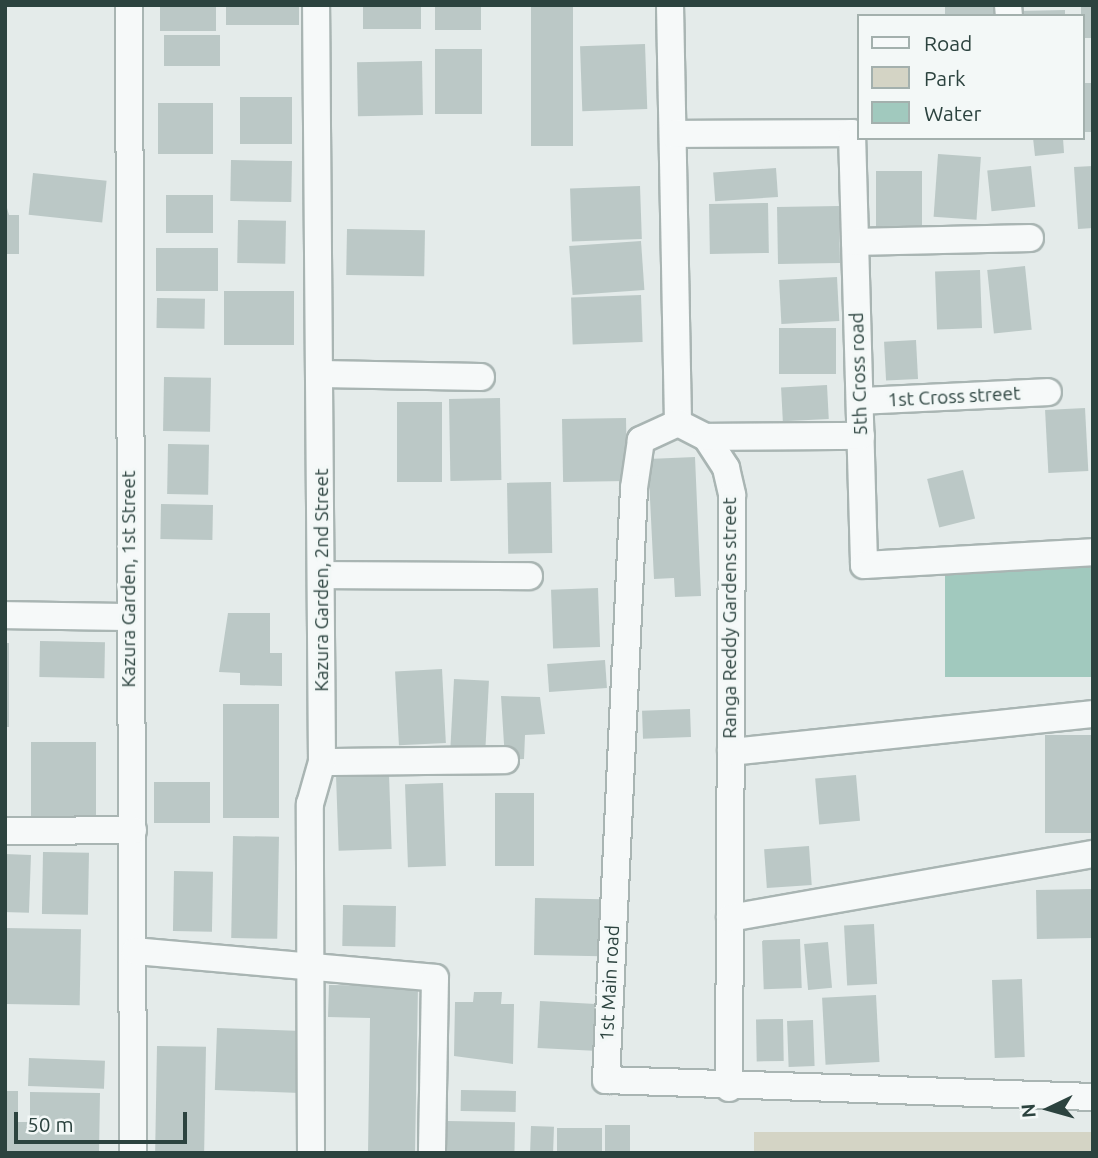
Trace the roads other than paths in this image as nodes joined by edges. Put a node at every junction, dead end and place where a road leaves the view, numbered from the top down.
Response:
1 (129, 5) edge
2 (316, 5) edge
3 (670, 5) edge
4 (673, 134) junction
5 (1030, 238) dead end
6 (855, 243) junction
7 (321, 374) junction
8 (481, 377) dead end
9 (1048, 392) dead end
10 (860, 401) junction
11 (678, 423) junction
12 (861, 436) junction
13 (706, 437) junction
14 (1093, 552) edge
15 (323, 575) junction
16 (529, 576) dead end
17 (5, 615) edge
18 (128, 617) junction
19 (1093, 714) edge
20 (731, 752) junction
21 (505, 760) dead end
22 (322, 762) junction
23 (134, 830) junction
24 (5, 831) edge
25 (1093, 854) edge
26 (730, 918) junction
27 (135, 951) junction
28 (310, 966) junction
29 (729, 1088) junction
30 (1093, 1097) edge
31 (133, 1153) edge
32 (311, 1153) edge
33 (432, 1153) edge

1 - 18 street, Kazura Garden, 1st Street
2 - 7 street, Kazura Garden, 2nd Street
3 - 4 street
4 - 6 street, 5th Cross road
4 - 11 street
5 - 6 street
6 - 10 street, 5th Cross road
7 - 8 street
7 - 15 street, Kazura Garden, 2nd Street
9 - 10 street, 1st Cross street
10 - 12 street, 5th Cross road
11 - 13 street
11 - 29 street, 1st Main road
12 - 13 street
12 - 14 street, 5th Cross road
13 - 20 street, Ranga Reddy Gardens street
15 - 16 street
15 - 22 street, Kazura Garden, 2nd Street
17 - 18 street
18 - 23 street, Kazura Garden, 1st Street
19 - 20 street
20 - 26 street, Ranga Reddy Gardens street
21 - 22 street
22 - 28 street, Kazura Garden, 2nd Street
23 - 24 street
23 - 27 street, Kazura Garden, 1st Street
25 - 26 street
26 - 29 street, Ranga Reddy Gardens street
27 - 28 street
27 - 31 street, Kazura Garden, 1st Street
28 - 32 street, Kazura Garden, 2nd Street
28 - 33 street
29 - 30 street, 1st Main road

